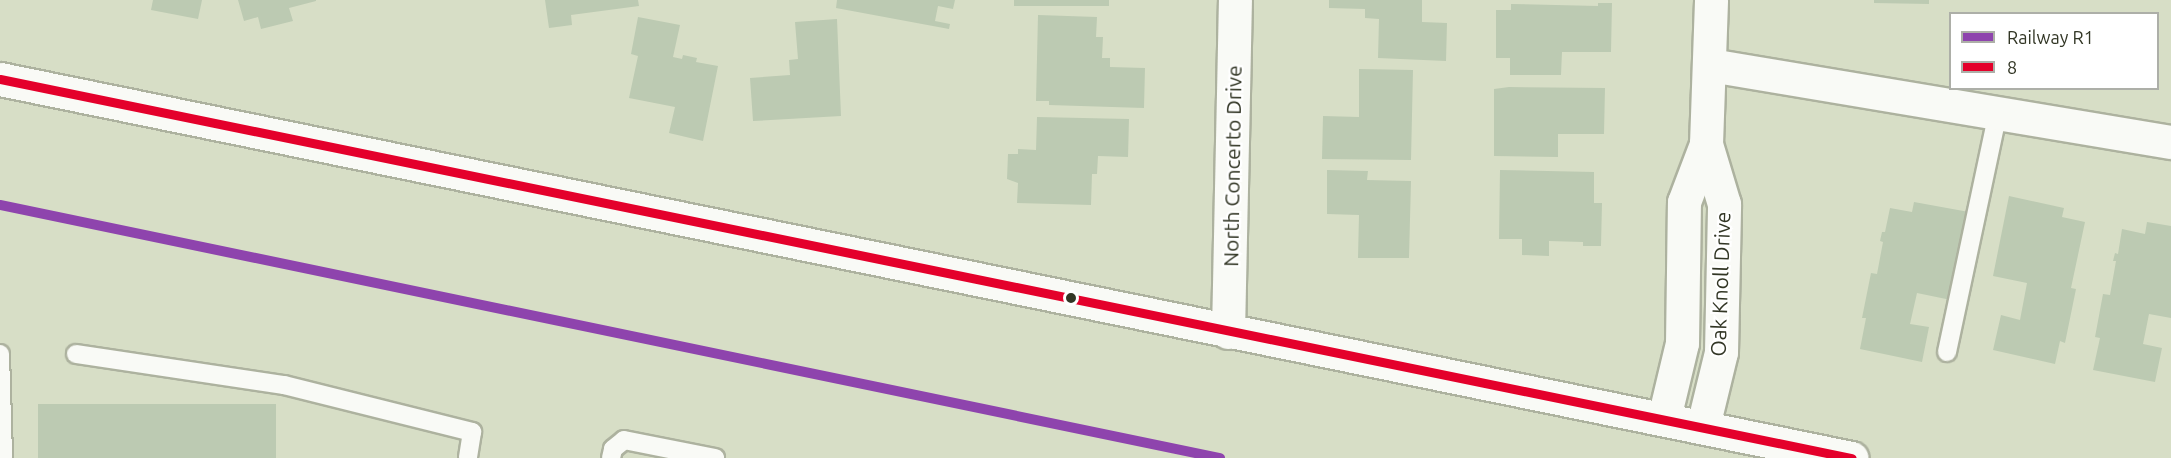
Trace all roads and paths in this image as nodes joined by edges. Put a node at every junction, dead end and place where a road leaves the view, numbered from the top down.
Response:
1 (1235, 0) edge
2 (1712, 0) edge
3 (1710, 65) junction
4 (0, 79) edge
5 (1998, 113) junction
6 (2171, 142) edge
7 (1706, 144) junction
8 (1228, 332) junction
9 (1947, 352) dead end
10 (0, 354) edge
11 (76, 354) dead end
12 (1664, 418) junction
13 (1704, 426) junction
14 (3, 458) edge
15 (468, 458) edge
16 (611, 458) edge
17 (715, 458) edge
18 (1852, 458) edge

1 - 8 main road, North Concerto Drive
2 - 3 main road, Oak Knoll Drive
3 - 5 main road
3 - 7 main road, Oak Knoll Drive
4 - 8 main road
5 - 6 main road
5 - 9 lane
7 - 12 main road, Oak Knoll Drive
7 - 13 main road, Oak Knoll Drive
8 - 12 main road
10 - 14 lane
11 - 15 lane
12 - 13 main road
13 - 18 main road
16 - 17 lane

